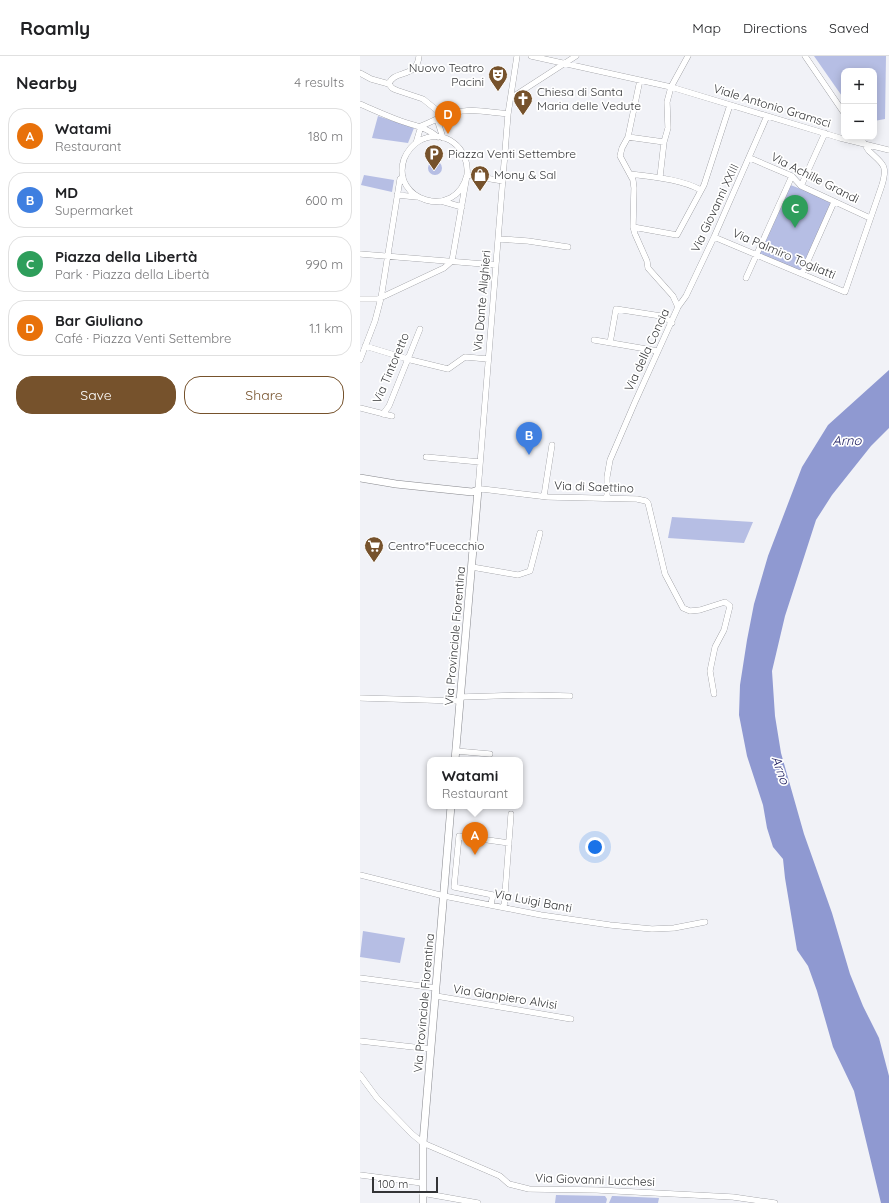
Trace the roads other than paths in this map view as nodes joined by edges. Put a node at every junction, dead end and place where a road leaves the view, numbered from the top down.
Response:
1 (419, 56) edge
2 (517, 56) edge
3 (531, 56) edge
4 (576, 56) edge
5 (688, 56) edge
6 (805, 56) edge
7 (565, 64) junction
8 (577, 67) junction
9 (360, 73) edge
10 (640, 80) junction
11 (389, 84) junction
12 (671, 87) junction
13 (510, 98) junction
14 (360, 104) edge
15 (730, 105) junction
16 (841, 109) edge
17 (508, 114) junction
18 (444, 116) junction
19 (767, 116) junction
20 (437, 119) junction
21 (421, 126) junction
22 (815, 130) junction
23 (825, 133) junction
24 (441, 137) junction
25 (628, 137) junction
26 (862, 140) edge
27 (416, 142) junction
28 (664, 142) junction
29 (819, 145) junction
30 (866, 145) junction
31 (889, 150) edge
32 (750, 158) junction
33 (467, 174) junction
34 (630, 174) junction
35 (792, 176) junction
36 (403, 177) junction
37 (660, 177) junction
38 (503, 181) junction
39 (801, 186) junction
40 (702, 190) junction
41 (397, 195) junction
42 (420, 198) junction
43 (441, 201) junction
44 (834, 202) junction
45 (462, 207) junction
46 (870, 218) junction
47 (633, 227) junction
48 (714, 237) junction
49 (499, 239) junction
50 (568, 247) dead end
51 (360, 254) edge
52 (757, 254) junction
53 (387, 256) junction
54 (452, 261) junction
55 (496, 265) junction
56 (802, 274) junction
57 (746, 278) dead end
58 (381, 298) junction
59 (360, 299) edge
60 (678, 307) junction
61 (672, 323) junction
62 (420, 329) dead end
63 (594, 340) dead end
64 (610, 342) junction
65 (365, 346) junction
66 (658, 351) junction
67 (408, 359) junction
68 (488, 359) junction
69 (360, 360) edge
70 (360, 408) edge
71 (383, 414) junction
72 (392, 416) dead end
73 (552, 445) dead end
74 (426, 457) dead end
75 (480, 462) junction
76 (360, 478) edge
77 (478, 490) junction
78 (544, 496) junction
79 (607, 498) junction
80 (540, 533) dead end
81 (472, 567) junction
82 (714, 694) dead end
83 (570, 696) dead end
84 (360, 698) edge
85 (460, 699) junction
86 (456, 751) junction
87 (490, 754) dead end
88 (455, 757) edge
89 (451, 809) edge
90 (511, 814) dead end
91 (449, 835) junction
92 (459, 836) junction
93 (509, 843) junction
94 (360, 875) edge
95 (444, 896) junction
96 (491, 904) junction
97 (504, 907) junction
98 (705, 922) dead end
99 (360, 978) edge
100 (436, 988) junction
101 (436, 996) junction
102 (570, 1019) dead end
103 (360, 1041) edge
104 (431, 1048) junction
105 (360, 1075) edge
106 (423, 1143) junction
107 (360, 1175) edge
108 (422, 1183) junction
109 (422, 1193) junction
110 (423, 1203) edge
111 (478, 1203) edge
112 (775, 1203) edge

1 - 11 street
2 - 13 street, Via Dante Alighieri
3 - 7 street, Viale Antonio Gramsci
4 - 7 street
4 - 8 street
5 - 12 street
6 - 16 street
7 - 8 street, Viale Antonio Gramsci
7 - 13 street
8 - 10 street, Viale Antonio Gramsci
9 - 11 street
10 - 12 street, Viale Antonio Gramsci
10 - 25 street, Via della Concia
11 - 18 street
12 - 15 street, Viale Antonio Gramsci
12 - 28 street
13 - 17 street, Via Dante Alighieri
14 - 21 street
15 - 19 street, Viale Antonio Gramsci
15 - 40 street
17 - 18 street
17 - 38 street, Via Dante Alighieri
18 - 20 street
19 - 22 street, Viale Antonio Gramsci
19 - 32 street, Via Giovanni XXIII
20 - 21 street
20 - 24 street
21 - 24 street
21 - 27 street
22 - 23 street, Viale Antonio Gramsci
22 - 29 street
23 - 29 street
23 - 30 street, Viale Antonio Gramsci
24 - 27 street
24 - 33 street
25 - 28 street
25 - 34 street, Via della Concia
26 - 30 street
27 - 36 street
28 - 37 street
29 - 39 street
30 - 31 street, Viale Antonio Gramsci
30 - 46 street
32 - 35 street, Via Achille Grandi
32 - 48 street, Via Giovanni XXIII
33 - 38 street
33 - 43 street
33 - 45 street
34 - 37 street
34 - 47 street, Via della Concia
35 - 39 street, Via Achille Grandi
35 - 52 street
36 - 41 street
36 - 42 street
37 - 40 street
38 - 49 street, Via Dante Alighieri
39 - 44 street, Via Achille Grandi
40 - 47 street
41 - 42 street
41 - 53 street
42 - 43 street
43 - 45 street
44 - 46 street, Via Achille Grandi
44 - 56 street
45 - 54 street
46 - 56 street, Via Palmiro Togliatti
47 - 60 street, Via della Concia
48 - 52 street, Via Palmiro Togliatti
48 - 60 street, Via Giovanni XXIII
49 - 50 street
49 - 55 street, Via Dante Alighieri
51 - 53 street
52 - 56 street, Via Palmiro Togliatti
52 - 57 street
53 - 54 street
53 - 58 street
54 - 55 street
54 - 58 street
55 - 68 street, Via Dante Alighieri
58 - 59 street
58 - 65 street
60 - 61 street, Via della Concia
61 - 64 street
61 - 66 street, Via della Concia
62 - 67 street, Via Tintoretto
63 - 64 street
64 - 66 street
65 - 67 street
65 - 69 street
66 - 79 street, Via della Concia
67 - 68 street
67 - 71 street, Via Tintoretto
68 - 75 street, Via Dante Alighieri
70 - 71 street
71 - 72 street
73 - 78 street
74 - 75 street
75 - 77 street, Via Dante Alighieri
76 - 77 main road
77 - 78 street, Via di Saettino
77 - 81 main road, Via Provinciale Fiorentina
78 - 79 street, Via di Saettino
79 - 82 street, Via di Saettino
80 - 81 street
81 - 85 main road, Via Provinciale Fiorentina
83 - 85 street
84 - 85 street
85 - 86 main road, Via Provinciale Fiorentina
86 - 87 street
86 - 88 main road, Via Provinciale Fiorentina
89 - 91 main road, Via Provinciale Fiorentina
90 - 93 street
91 - 92 street
91 - 95 main road, Via Provinciale Fiorentina
92 - 93 street
92 - 96 street
93 - 97 street
94 - 95 street, Via Luigi Banti
95 - 96 street, Via Luigi Banti
95 - 100 main road, Via Provinciale Fiorentina
96 - 97 street, Via Luigi Banti
97 - 98 street, Via Luigi Banti
99 - 100 street
100 - 101 main road, Via Provinciale Fiorentina
101 - 102 street, Via Gianpiero Alvisi
101 - 104 main road, Via Provinciale Fiorentina
103 - 104 street
104 - 106 main road, Via Provinciale Fiorentina
105 - 106 street, Via Giovanni Lucchesi
106 - 108 main road, Via Provinciale Fiorentina
106 - 112 street, Via Giovanni Lucchesi
107 - 108 street
108 - 109 main road, Via Provinciale Fiorentina
109 - 110 main road, Via Provinciale Fiorentina
109 - 111 street

